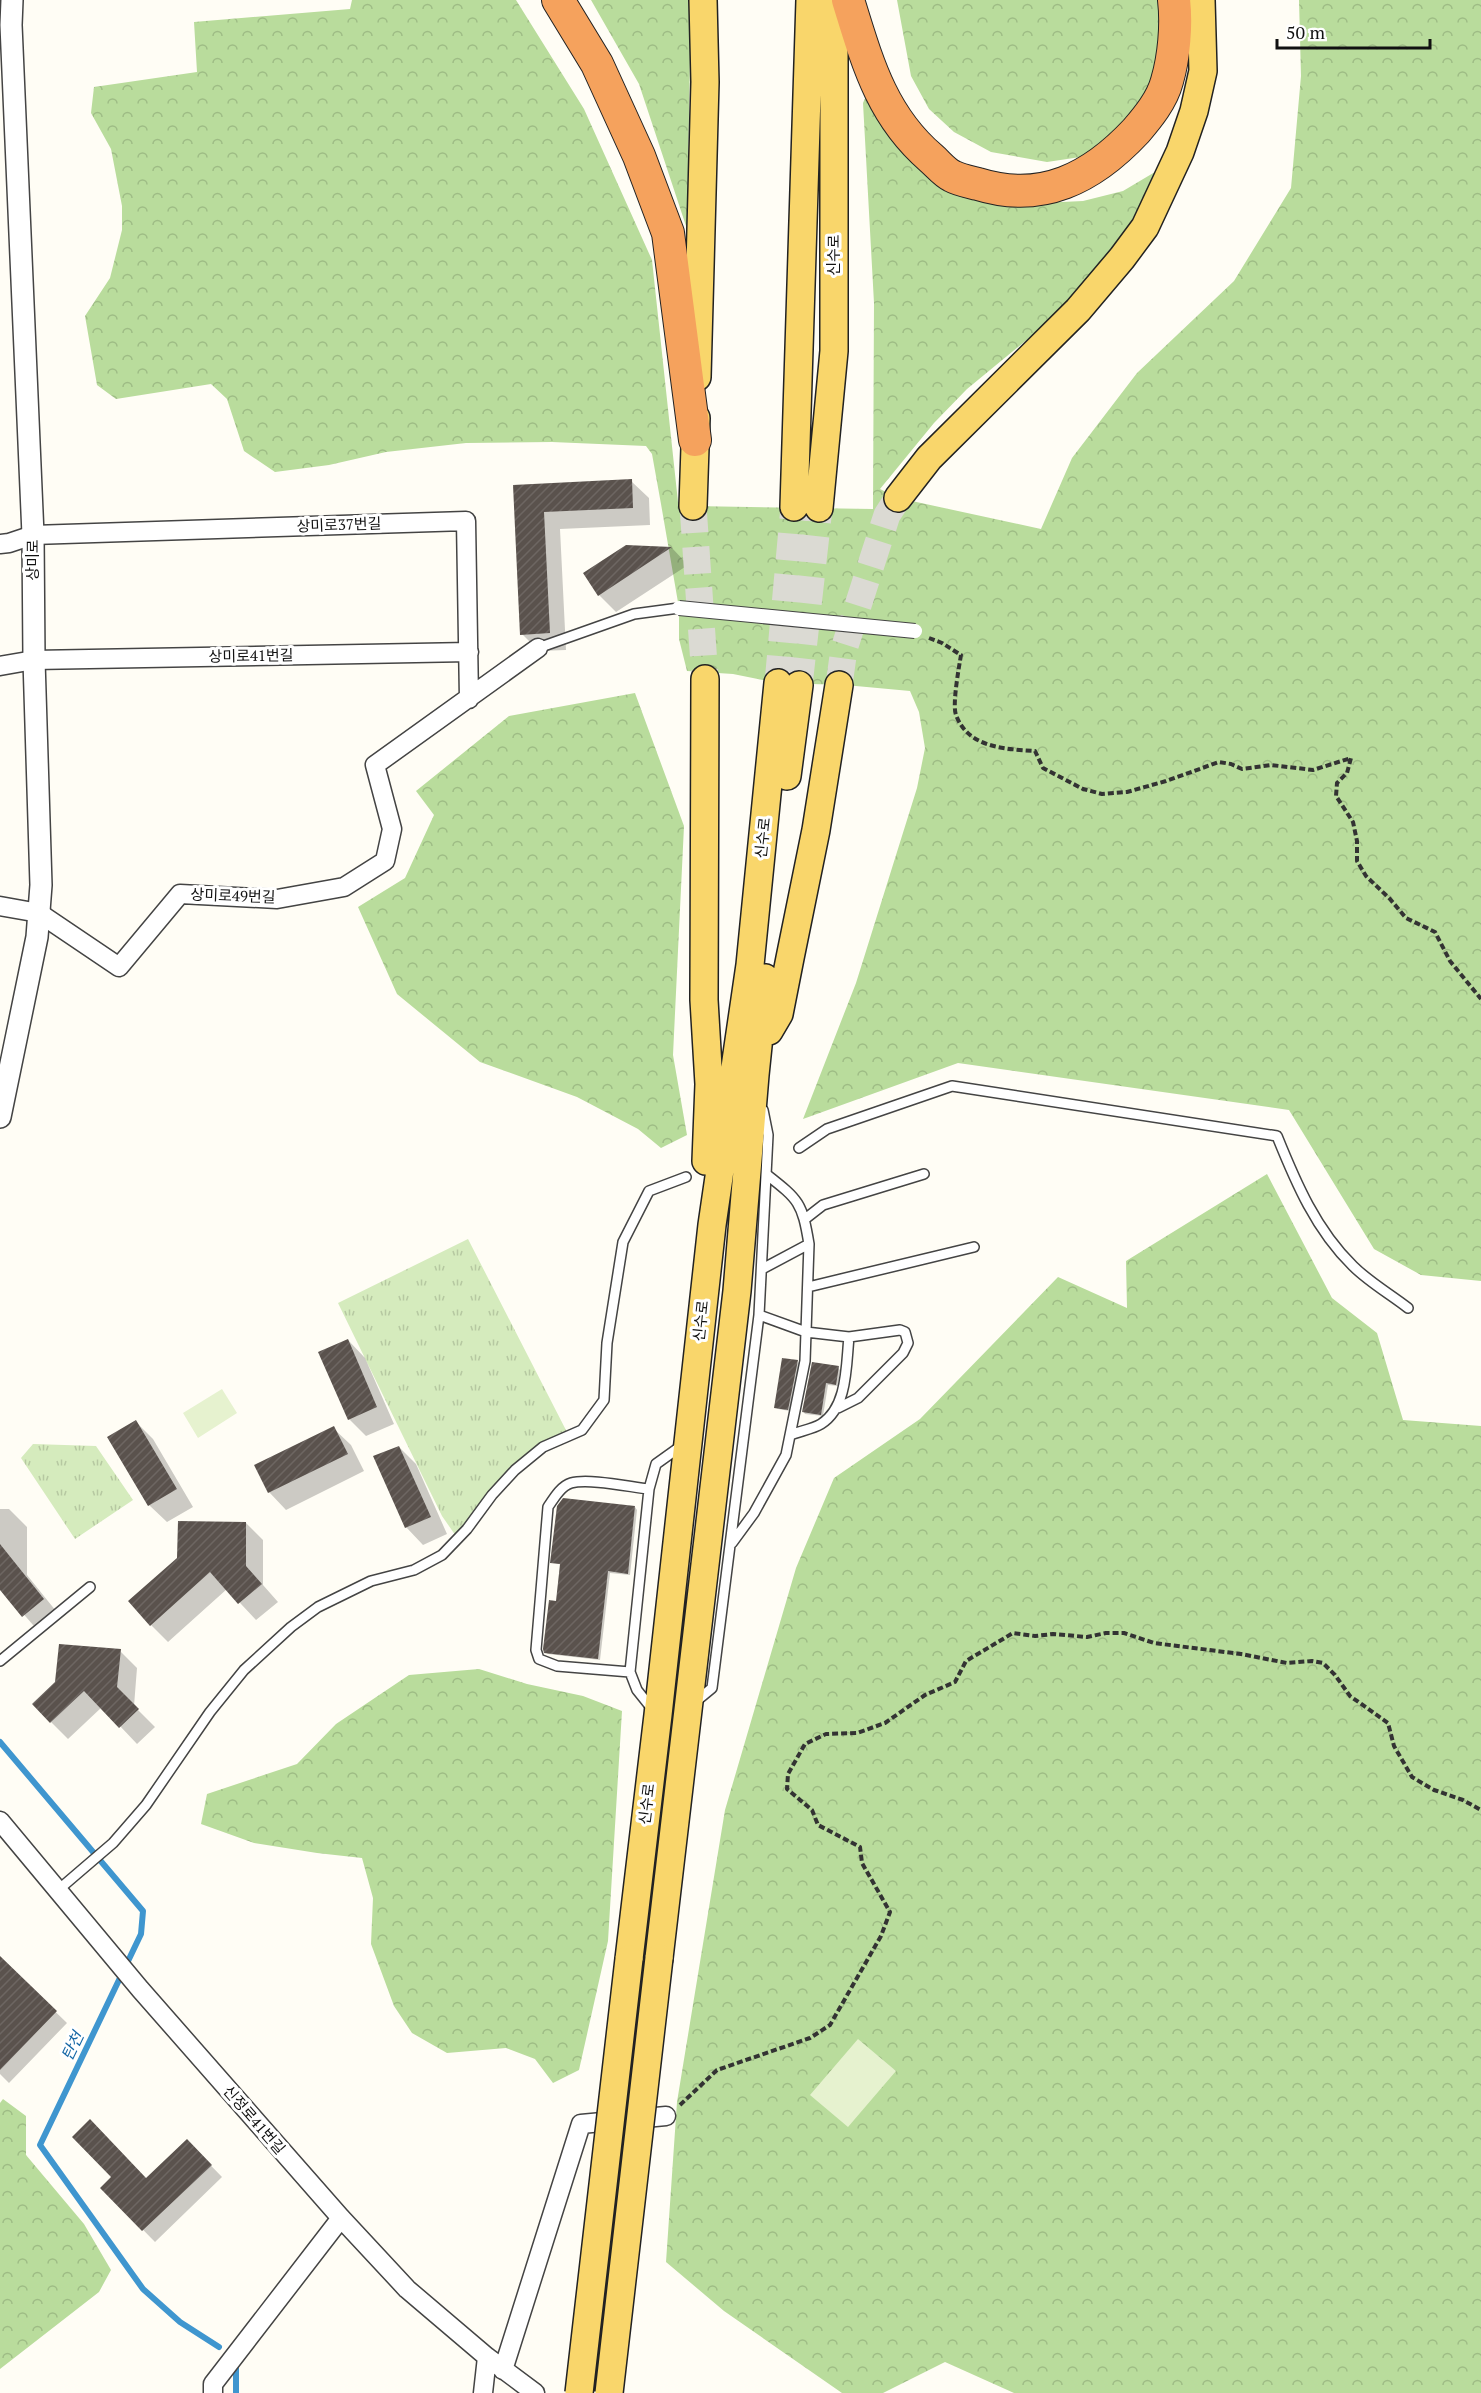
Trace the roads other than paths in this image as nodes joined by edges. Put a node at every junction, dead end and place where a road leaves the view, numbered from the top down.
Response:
1 (12, 0) edge
2 (558, 0) edge
3 (703, 0) edge
4 (810, 0) edge
5 (834, 0) edge
6 (848, 0) edge
7 (1174, 0) edge
8 (1202, 0) edge
9 (5, 24) edge
10 (695, 440) junction
11 (898, 498) tunnel mouth
12 (693, 506) tunnel mouth
13 (33, 535) junction
14 (0, 544) edge
15 (679, 608) joint
16 (915, 631) road end
17 (538, 648) joint
18 (469, 652) junction
19 (34, 660) junction
20 (0, 666) edge
21 (705, 679) tunnel mouth
22 (839, 685) tunnel mouth
23 (469, 699) junction
24 (0, 906) edge
25 (39, 913) junction
26 (756, 1063) junction
27 (0, 1117) edge
28 (799, 1148) dead end
29 (766, 1174) junction
30 (924, 1174) dead end
31 (686, 1177) dead end
32 (805, 1219) junction
33 (712, 1225) junction
34 (809, 1244) junction
35 (974, 1247) dead end
36 (762, 1269) junction
37 (808, 1287) junction
38 (1408, 1308) dead end
39 (759, 1315) junction
40 (806, 1332) junction
41 (849, 1337) junction
42 (838, 1408) junction
43 (790, 1435) junction
44 (688, 1441) junction
45 (649, 1489) junction
46 (730, 1545) junction
47 (90, 1587) dead end
48 (0, 1661) edge
49 (630, 1672) junction
50 (688, 1707) junction
51 (658, 1715) junction
52 (0, 1821) edge
53 (57, 1891) junction
54 (666, 2116) road end
55 (340, 2218) junction
56 (487, 2357) junction
57 (503, 2370) junction
58 (213, 2393) edge
59 (483, 2393) edge
60 (535, 2393) edge
61 (579, 2393) edge
62 (609, 2393) edge

1 - 9 street, 상미로
2 - 10 highway
3 - 10 main road
4 - 5 main road, 신수로
6 - 7 highway
8 - 11 main road
9 - 13 street, 상미로
10 - 12 main road
13 - 14 street
13 - 18 street, 상미로37번길
13 - 19 street, 상미로
15 - 16 street, bridge
15 - 17 lane
17 - 23 street, 상미로49번길
18 - 19 street, 상미로41번길
18 - 23 street, 상미로37번길
19 - 20 street, 상미로41번길
19 - 25 street, 상미로
21 - 33 main road
22 - 26 main road
23 - 25 street, 상미로49번길
24 - 25 street
25 - 27 street, 상미로
26 - 29 lane
26 - 33 main road, 신수로
26 - 50 main road, 신수로
28 - 38 lane
29 - 32 lane
29 - 36 lane
30 - 32 lane
31 - 53 lane
32 - 34 lane
33 - 44 main road, 신수로
34 - 36 lane
34 - 37 lane
35 - 37 lane
36 - 39 lane
37 - 40 lane
39 - 40 lane
39 - 46 lane
40 - 41 lane
40 - 43 lane
41 - 42 lane
41 - 42 lane
42 - 43 lane
43 - 46 lane
44 - 45 lane
44 - 51 main road, 신수로
45 - 49 lane
45 - 49 lane
46 - 50 lane
47 - 48 lane
49 - 51 lane
50 - 62 main road, 신수로, bridge
51 - 61 main road, 신수로, bridge
52 - 53 street, 신정로41번길
53 - 55 street, 신정로41번길
54 - 57 street
55 - 56 street, 신정로41번길
55 - 58 street
56 - 57 street, 신정로41번길
56 - 59 street
57 - 60 street, 신정로41번길

